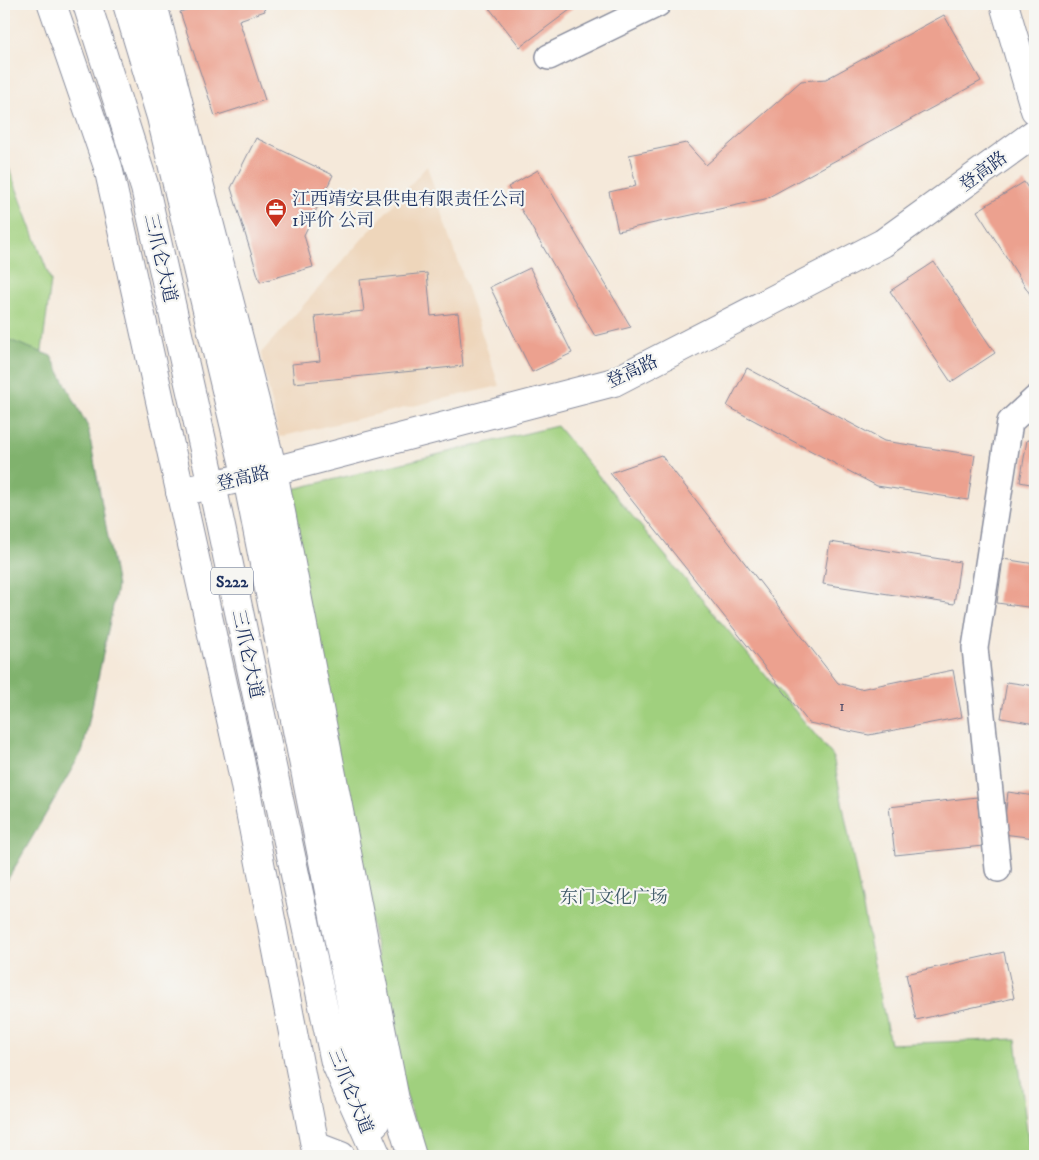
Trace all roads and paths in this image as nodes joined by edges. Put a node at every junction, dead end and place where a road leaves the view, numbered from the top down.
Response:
1 (52, 4) edge
2 (87, 4) edge
3 (126, 4) edge
4 (153, 4) edge
5 (658, 4) edge
6 (1004, 4) edge
7 (549, 57) dead end
8 (1035, 110) edge
9 (1035, 133) edge
10 (1035, 399) edge
11 (260, 474) junction
12 (212, 485) junction
13 (180, 492) junction
14 (998, 869) dead end
15 (341, 1156) edge
16 (377, 1156) edge
17 (381, 1156) edge
18 (412, 1156) edge

1 - 13 main road
2 - 12 main road, 三爪仑大道 / S222
3 - 11 main road, 三爪仑大道 / S222
4 - 11 main road
5 - 7 street
6 - 8 main road
9 - 11 main road, 登高路
10 - 14 street
11 - 12 main road, 登高路
11 - 17 main road, 三爪仑大道 / S222
11 - 18 main road
12 - 13 main road, 登高路
12 - 16 main road, 三爪仑大道 / S222
13 - 15 main road

